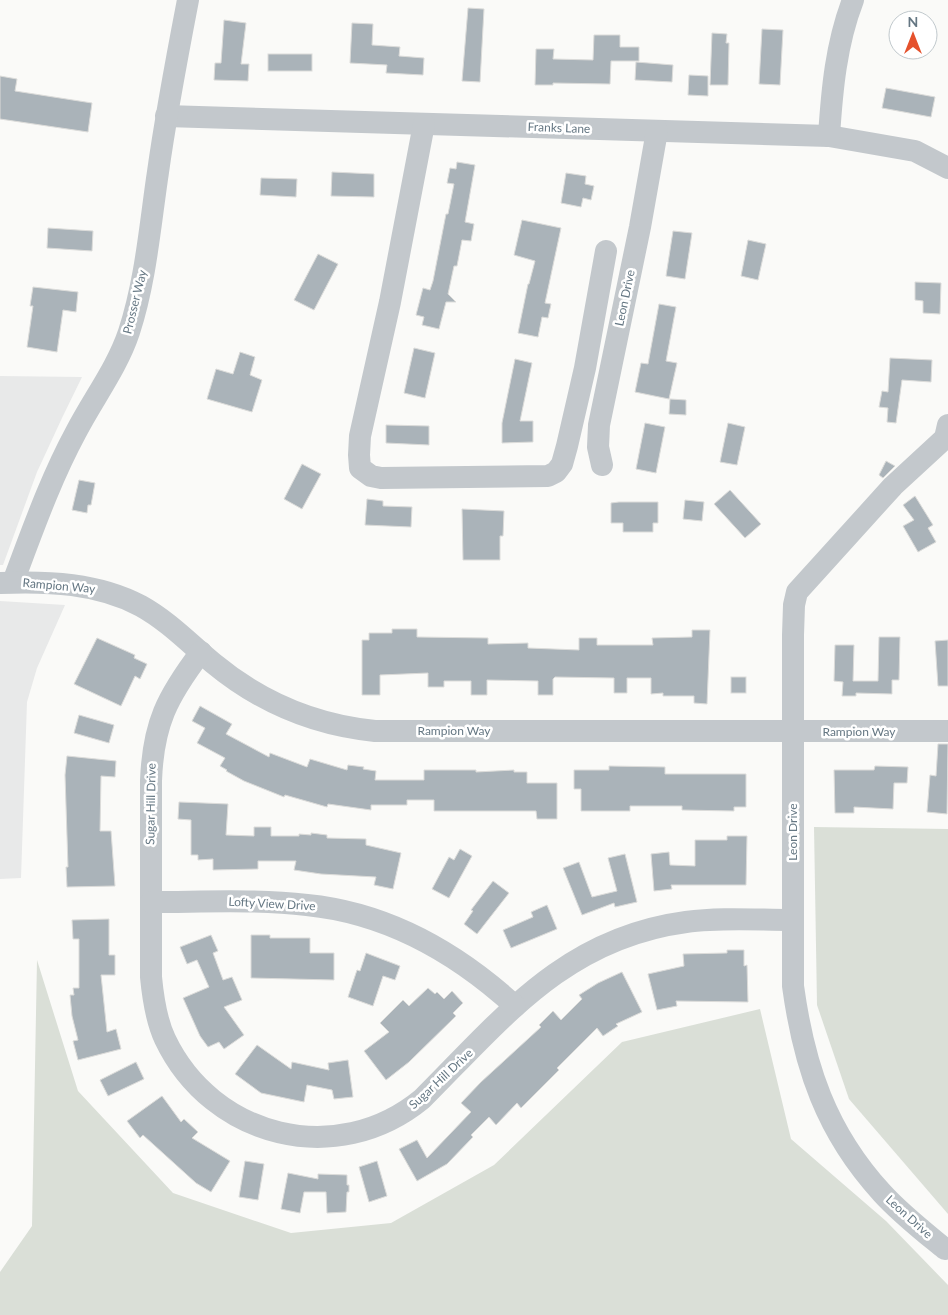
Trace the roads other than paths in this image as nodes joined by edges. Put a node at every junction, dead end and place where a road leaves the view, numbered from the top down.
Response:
1 (188, 0) edge
2 (853, 0) edge
3 (166, 116) junction
4 (424, 124) junction
5 (657, 131) junction
6 (830, 136) junction
7 (948, 168) edge
8 (606, 251) dead end
9 (948, 425) edge
10 (602, 465) dead end
11 (6, 582) edge
12 (201, 652) junction
13 (948, 731) edge
14 (793, 732) junction
15 (151, 902) junction
16 (792, 920) junction
17 (515, 1006) junction
18 (945, 1249) dead end

1 - 3 street, Prosser Way
2 - 6 street
3 - 4 street, Franks Lane
3 - 11 street, Prosser Way
4 - 5 street, Franks Lane
4 - 8 street
5 - 6 street, Franks Lane
5 - 10 street, Leon Drive
6 - 7 street, Franks Lane
9 - 14 street, Leon Drive
11 - 12 street, Rampion Way
12 - 14 street, Rampion Way
12 - 15 street, Sugar Hill Drive
13 - 14 street, Rampion Way
14 - 16 street, Leon Drive
15 - 17 street, Lofty View Drive
15 - 17 street, Sugar Hill Drive
16 - 17 street, Sugar Hill Drive
16 - 18 street, Leon Drive

